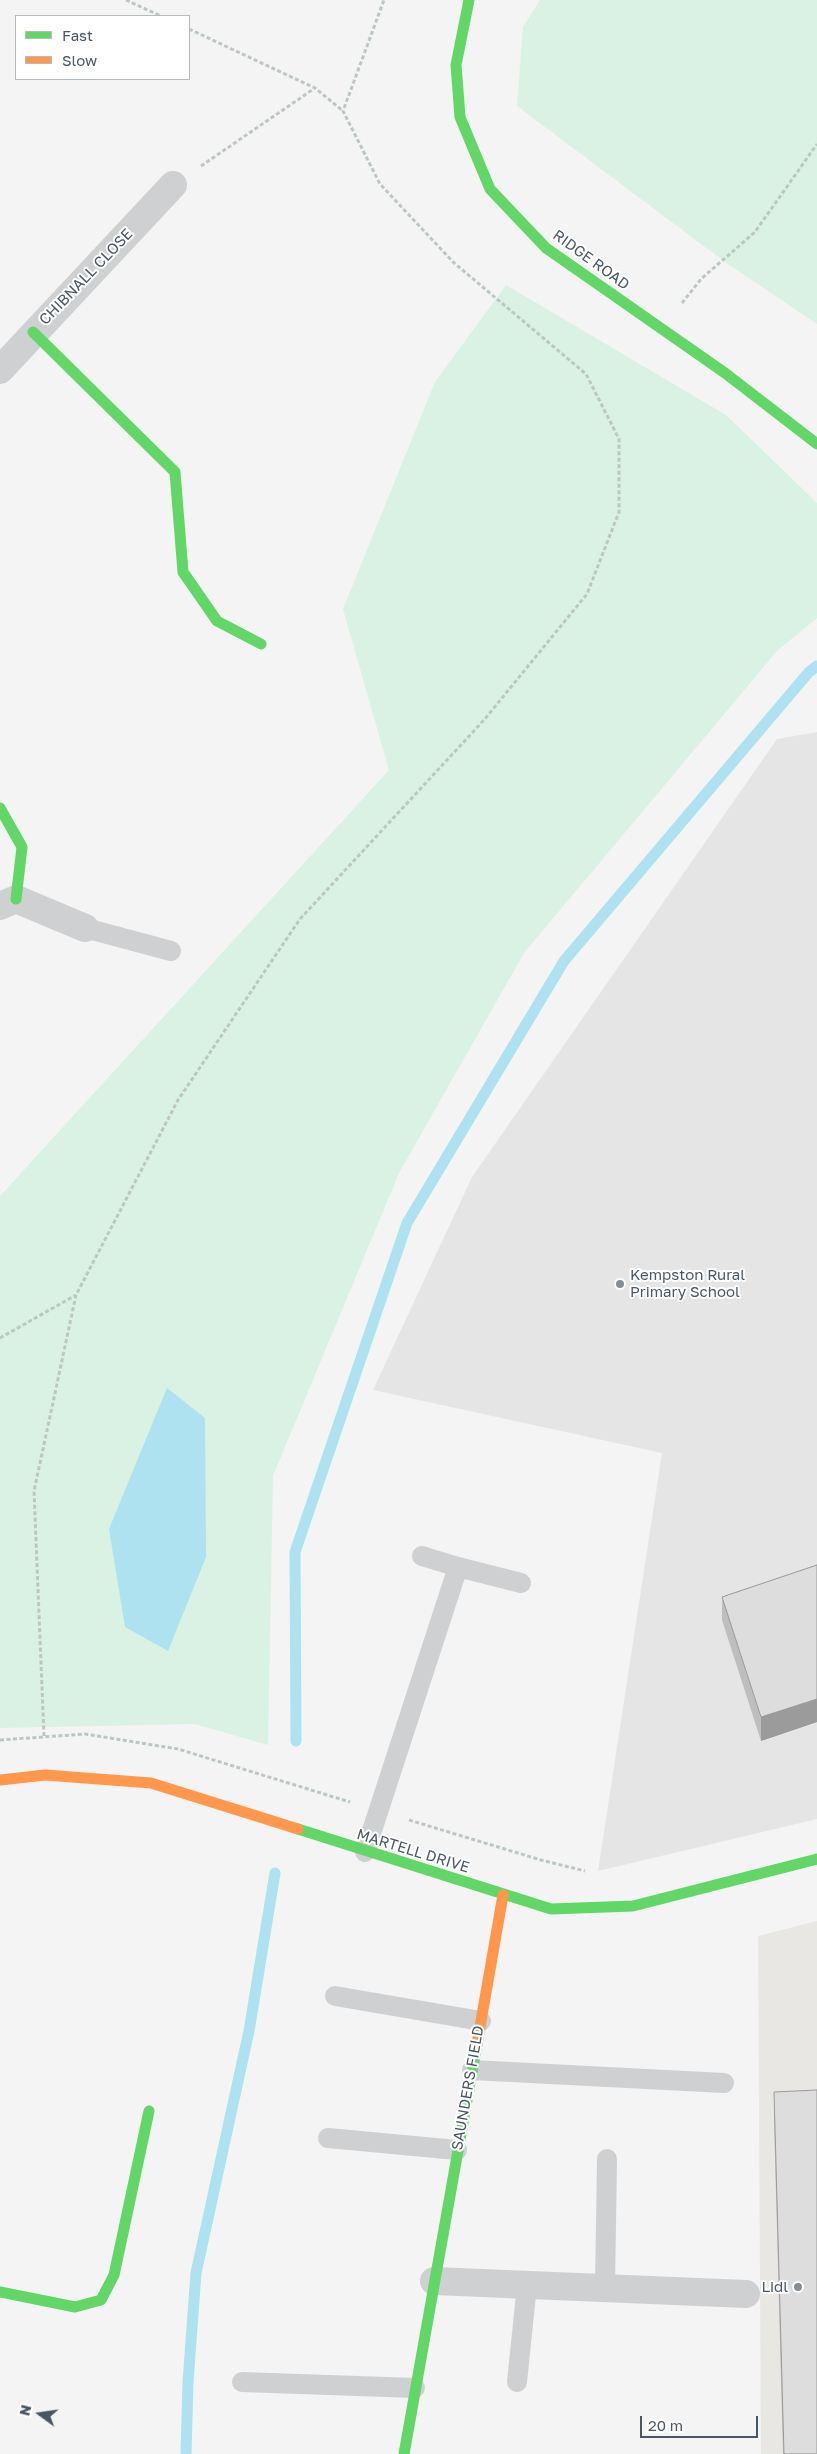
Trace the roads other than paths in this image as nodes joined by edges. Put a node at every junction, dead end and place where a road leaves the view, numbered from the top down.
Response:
1 (469, 0) edge
2 (174, 185) road end
3 (33, 332) junction
4 (0, 370) edge
5 (817, 444) edge
6 (260, 644) dead end
7 (0, 808) edge
8 (8, 903) edge
9 (85, 928) joint
10 (171, 951) dead end
11 (422, 1556) dead end
12 (458, 1567) junction
13 (521, 1583) dead end
14 (0, 1780) edge
15 (365, 1852) junction
16 (817, 1858) edge
17 (503, 1895) junction
18 (335, 1996) dead end
19 (480, 2021) junction
20 (472, 2070) junction
21 (724, 2083) dead end
22 (149, 2111) dead end
23 (328, 2138) dead end
24 (457, 2150) junction
25 (607, 2159) dead end
26 (434, 2281) junction
27 (527, 2285) junction
28 (604, 2288) junction
29 (0, 2292) edge
30 (746, 2294) dead end
31 (242, 2382) dead end
32 (517, 2382) dead end
33 (415, 2388) junction
34 (404, 2454) edge

1 - 5 street, RIDGE ROAD
2 - 3 street, CHIBNALL CLOSE
3 - 4 street, CHIBNALL CLOSE
3 - 6 street
7 - 8 street
8 - 9 street
9 - 10 lane
11 - 12 lane
12 - 13 lane
12 - 15 lane
14 - 15 street, MARTELL DRIVE
15 - 17 street, MARTELL DRIVE
16 - 17 street, MARTELL DRIVE
17 - 19 street, SAUNDERS FIELD
18 - 19 lane
19 - 20 street, SAUNDERS FIELD
20 - 21 lane
20 - 24 street, SAUNDERS FIELD
22 - 29 street
23 - 24 lane
24 - 26 street, SAUNDERS FIELD
25 - 28 lane
26 - 27 street
26 - 33 street, SAUNDERS FIELD
27 - 28 street
27 - 32 lane
28 - 30 street
31 - 33 lane
33 - 34 street, SAUNDERS FIELD

